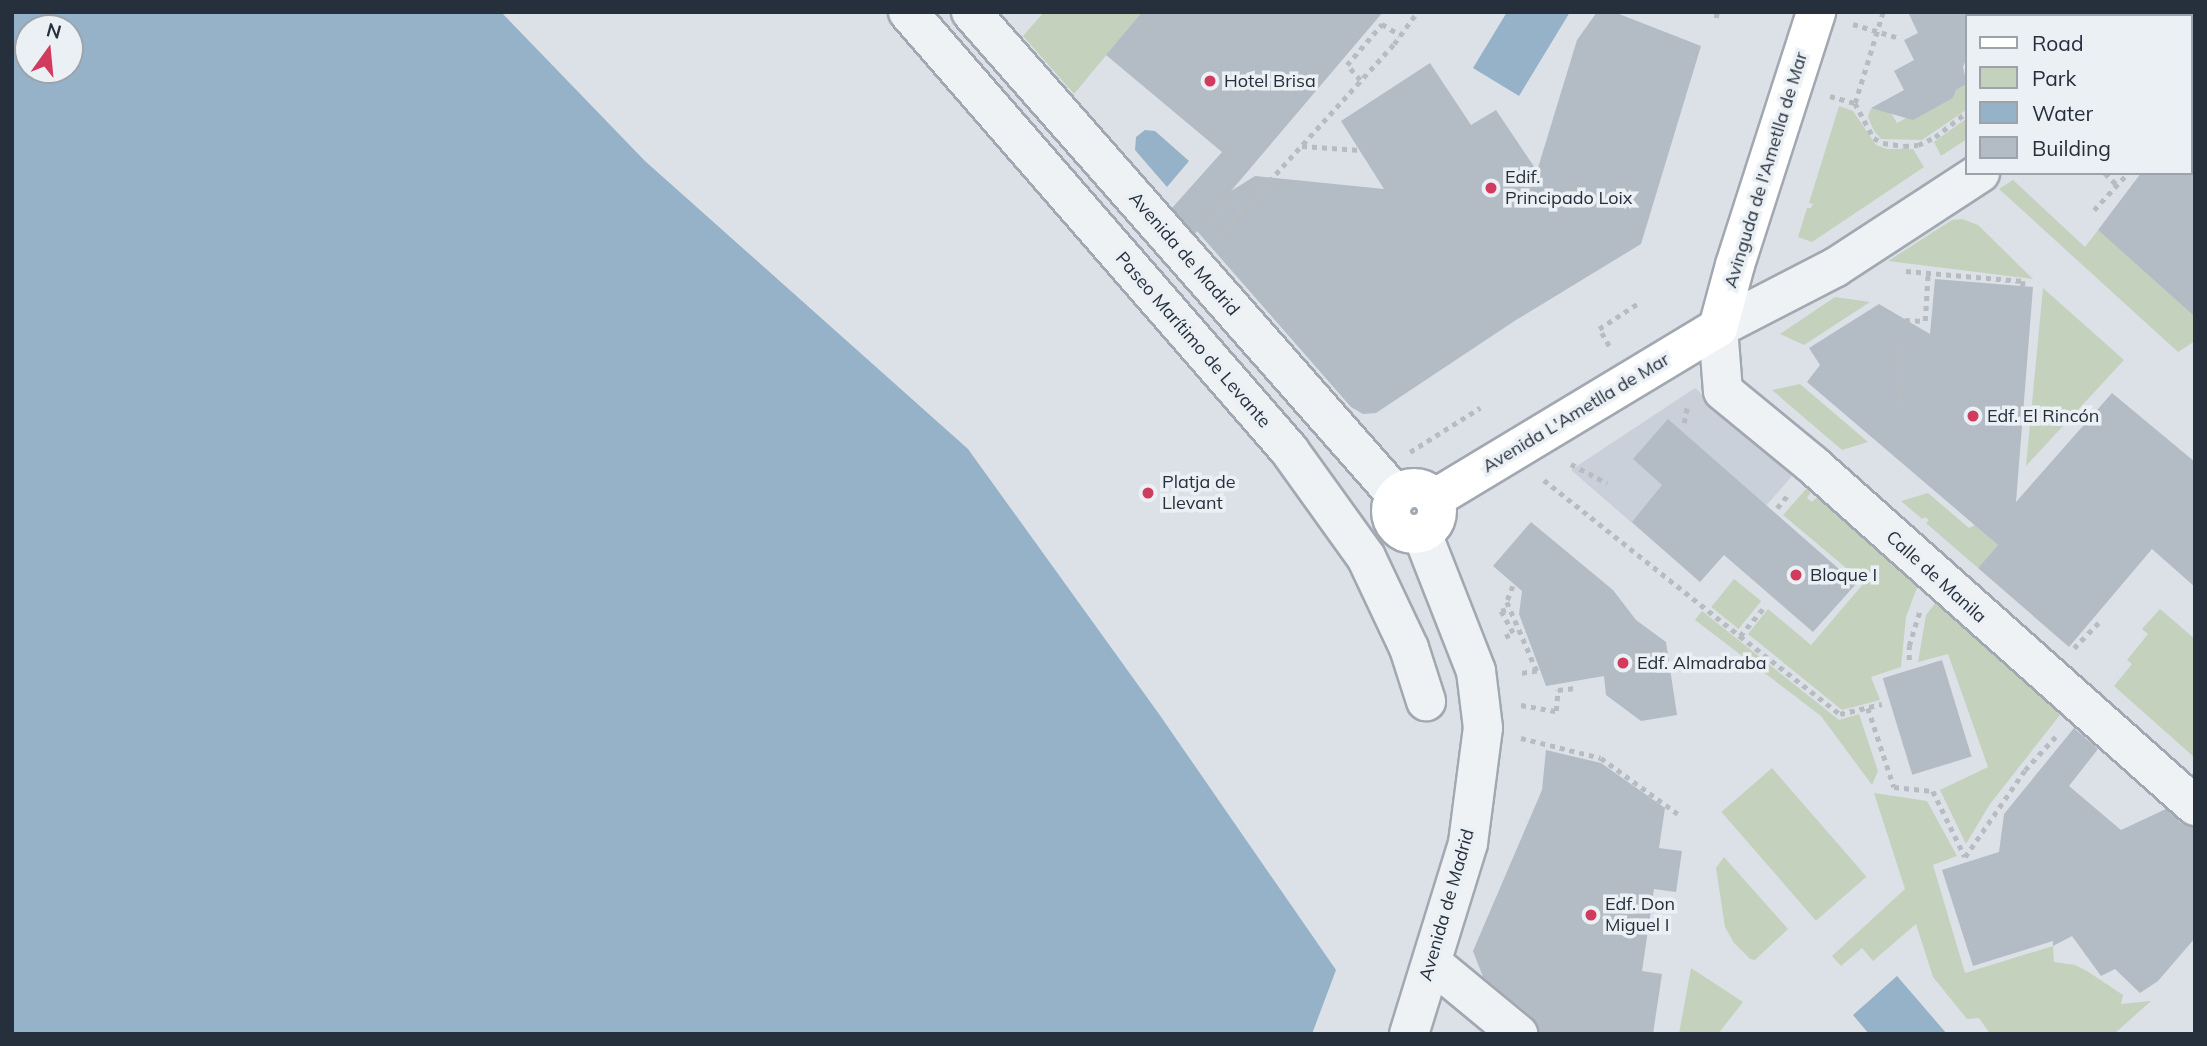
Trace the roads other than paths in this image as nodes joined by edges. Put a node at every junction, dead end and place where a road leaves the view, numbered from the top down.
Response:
1 (908, 12) edge
2 (971, 12) edge
3 (1816, 12) edge
4 (1977, 175) edge
5 (1718, 328) junction
6 (1407, 500) junction
7 (1426, 701) dead end
8 (2195, 806) edge
9 (1432, 963) junction
10 (1409, 1034) edge
11 (1518, 1034) edge

1 - 7 street, Paseo Marítimo de Levante
2 - 6 street, Avenida de Madrid
3 - 5 street, Avinguda de l'Ametlla de Mar
4 - 5 street
5 - 6 street, Avenida L'Ametlla de Mar
5 - 8 street, Calle de Manila
6 - 9 street, Avenida de Madrid
9 - 10 street, Avenida de Madrid
9 - 11 street

